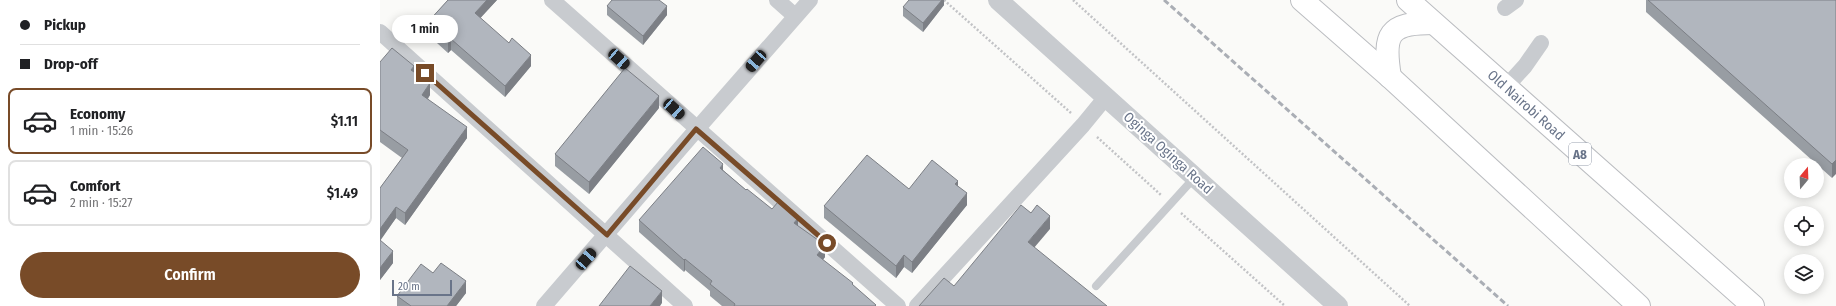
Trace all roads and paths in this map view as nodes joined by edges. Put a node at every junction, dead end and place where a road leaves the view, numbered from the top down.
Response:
1 (552, 0) edge
2 (777, 0) edge
3 (810, 0) edge
4 (944, 0) edge
5 (998, 0) edge
6 (1073, 0) edge
7 (1302, 0) edge
8 (1408, 0) edge
9 (795, 16) junction
10 (1433, 23) junction
11 (380, 32) edge
12 (1541, 43) dead end
13 (1390, 77) junction
14 (1505, 88) junction
15 (1102, 101) junction
16 (1085, 122) junction
17 (696, 129) junction
18 (1192, 180) junction
19 (1173, 202) junction
20 (607, 235) junction
21 (1096, 286) dead end
22 (1332, 304) edge
23 (544, 306) edge
24 (685, 306) edge
25 (898, 306) edge
26 (917, 306) edge
27 (1285, 306) edge
28 (1410, 306) edge
29 (1639, 306) edge
30 (1753, 306) edge

1 - 17 street
2 - 9 street
3 - 9 street
4 - 16 path
5 - 15 street, Oginga Oginga Road
6 - 28 path
7 - 13 highway
8 - 10 highway, Old Nairobi Road / A8
9 - 17 street
10 - 13 highway
10 - 14 highway, Old Nairobi Road / A8
11 - 20 street
12 - 14 street
13 - 29 highway
14 - 30 highway, Old Nairobi Road / A8
15 - 16 street
15 - 18 street, Oginga Oginga Road
16 - 19 path
16 - 26 street
17 - 20 street
17 - 25 street
18 - 19 lane
18 - 22 street, Oginga Oginga Road
19 - 21 lane
19 - 27 path
20 - 23 street
20 - 24 street

